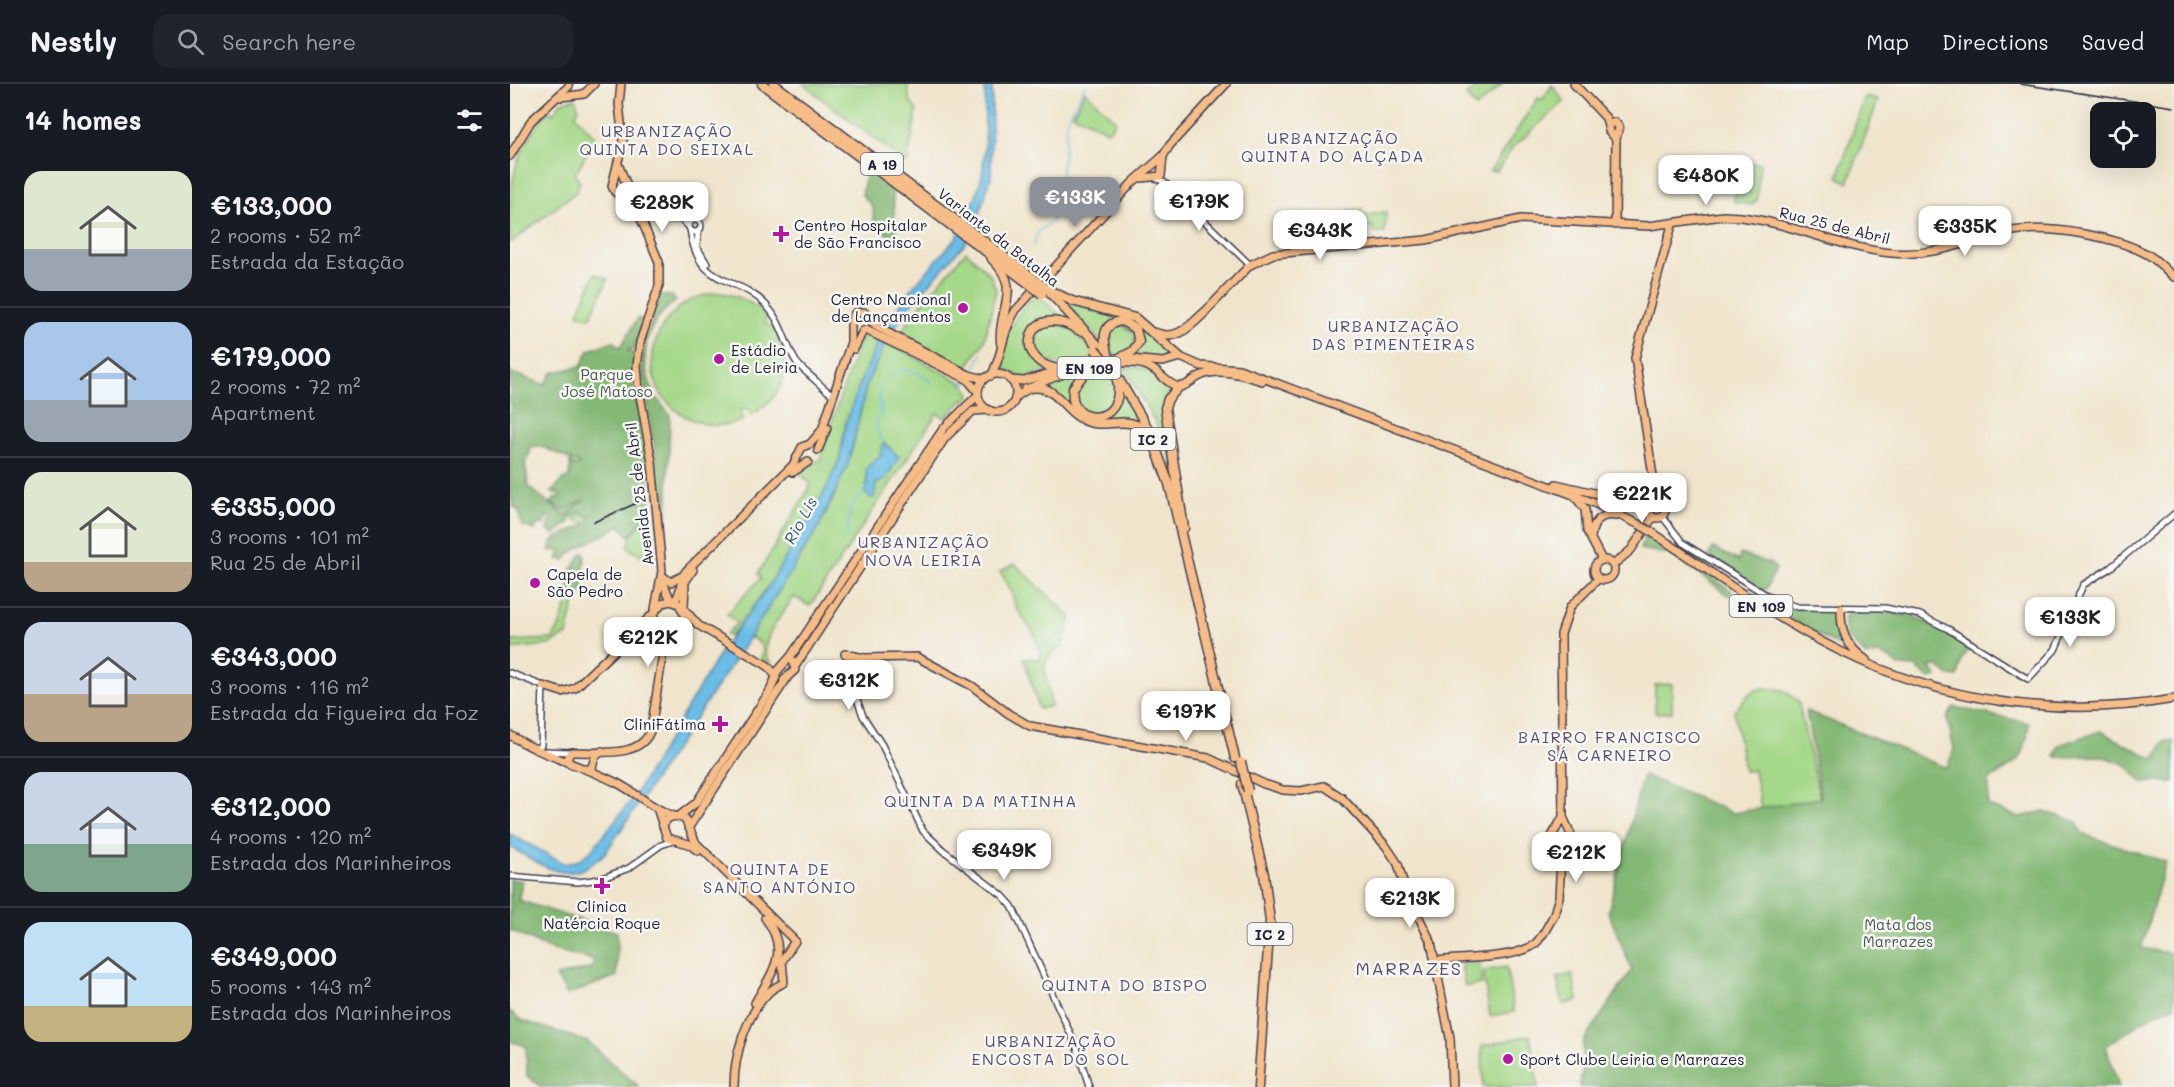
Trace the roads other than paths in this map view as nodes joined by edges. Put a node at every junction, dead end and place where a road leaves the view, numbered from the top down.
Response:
1 (594, 84) edge
2 (762, 84) edge
3 (774, 84) edge
4 (781, 84) edge
5 (1226, 84) edge
6 (1574, 84) edge
7 (569, 85) edge
8 (620, 85) edge
9 (575, 93) junction
10 (792, 96) junction
11 (559, 97) junction
12 (510, 156) edge
13 (1159, 164) junction
14 (1149, 169) junction
15 (1157, 176) junction
16 (1141, 178) junction
17 (618, 179) junction
18 (627, 188) junction
19 (620, 194) junction
20 (667, 218) junction
21 (945, 218) junction
22 (646, 219) junction
23 (694, 220) junction
24 (1615, 225) junction
25 (1672, 225) junction
26 (689, 228) junction
27 (698, 231) junction
28 (694, 249) junction
29 (987, 249) junction
30 (703, 255) junction
31 (657, 258) junction
32 (1250, 265) junction
33 (715, 276) junction
34 (2174, 277) edge
35 (1045, 292) junction
36 (1204, 313) joint
37 (1144, 326) junction
38 (853, 327) junction
39 (869, 327) junction
40 (1080, 331) junction
41 (1001, 343) junction
42 (1099, 350) junction
43 (1180, 357) junction
44 (1109, 358) junction
45 (1119, 358) junction
46 (1169, 361) junction
47 (999, 362) junction
48 (1190, 362) junction
49 (1096, 367) junction
50 (1062, 369) junction
51 (987, 377) junction
52 (1007, 378) junction
53 (1121, 378) junction
54 (1166, 378) junction
55 (1192, 380) junction
56 (974, 381) junction
57 (1179, 387) junction
58 (1026, 389) junction
59 (1300, 393) junction
60 (978, 394) junction
61 (834, 395) junction
62 (1015, 398) junction
63 (989, 410) junction
64 (810, 444) junction
65 (818, 450) junction
66 (800, 454) junction
67 (808, 462) junction
68 (1543, 484) junction
69 (1572, 494) junction
70 (1657, 502) junction
71 (1650, 506) junction
72 (1174, 507) junction
73 (2174, 514) edge
74 (1662, 516) junction
75 (1625, 517) junction
76 (1653, 517) junction
77 (1183, 522) junction
78 (1591, 537) junction
79 (1602, 560) junction
80 (1613, 564) junction
81 (682, 576) junction
82 (662, 578) junction
83 (1598, 579) junction
84 (672, 601) junction
85 (1841, 608) junction
86 (684, 609) junction
87 (654, 611) junction
88 (698, 625) junction
89 (680, 630) junction
90 (659, 631) junction
91 (664, 647) junction
92 (844, 654) dead end
93 (787, 661) junction
94 (796, 664) junction
95 (768, 666) junction
96 (779, 666) junction
97 (829, 667) dead end
98 (1878, 668) junction
99 (510, 673) edge
100 (775, 675) junction
101 (787, 678) junction
102 (543, 686) junction
103 (2174, 699) edge
104 (510, 735) edge
105 (541, 745) junction
106 (534, 750) junction
107 (571, 752) junction
108 (593, 754) junction
109 (1238, 760) junction
110 (570, 764) junction
111 (590, 768) junction
112 (658, 811) junction
113 (676, 816) junction
114 (1563, 817) junction
115 (1557, 828) junction
116 (663, 829) junction
117 (689, 829) junction
118 (1568, 829) junction
119 (676, 841) junction
120 (661, 845) junction
121 (1556, 846) junction
122 (1565, 848) junction
123 (1561, 858) junction
124 (510, 876) edge
125 (784, 932) junction
126 (777, 941) junction
127 (1435, 961) junction
128 (770, 978) junction
129 (776, 986) junction
130 (732, 1087) edge
131 (1089, 1087) edge
132 (1260, 1087) edge
133 (1452, 1087) edge

1 - 9 main road
2 - 21 highway, Variante da Batalha / A 19
3 - 10 highway, Variante da Batalha / A 19
4 - 10 highway
5 - 13 main road
6 - 24 main road
7 - 9 main road
7 - 11 main road
8 - 17 main road
9 - 11 main road
10 - 21 highway, Variante da Batalha / A 19
11 - 12 main road
13 - 14 main road
13 - 15 main road
14 - 15 main road
14 - 16 main road
15 - 16 main road
15 - 32 street
16 - 41 main road
17 - 18 main road, Avenida 25 de Abril
17 - 19 main road, Avenida 25 de Abril
18 - 19 main road
18 - 22 main road, Avenida 25 de Abril
19 - 22 main road, Avenida 25 de Abril
20 - 22 street
20 - 23 street
20 - 26 street
21 - 29 highway, Variante da Batalha / A 19
22 - 31 main road, Avenida 25 de Abril
22 - 31 main road, Avenida 25 de Abril
23 - 26 street
23 - 27 street
24 - 25 main road, Rua 25 de Abril
24 - 32 main road, Rua 25 de Abril
25 - 34 main road, Rua 25 de Abril
25 - 70 main road
26 - 27 street
26 - 28 street
27 - 30 street
28 - 30 street
28 - 33 street
29 - 35 highway, IC 2, bridge
29 - 41 highway
30 - 33 street
31 - 82 main road, Avenida 25 de Abril
32 - 36 main road
33 - 61 street
35 - 37 highway
35 - 40 highway, IC 2
35 - 42 highway, Variante da Batalha
36 - 37 highway
37 - 43 highway
38 - 39 main road
38 - 39 main road
38 - 61 main road
39 - 56 main road
39 - 65 main road
40 - 42 highway, IC 2
40 - 50 highway
41 - 47 main road
42 - 44 highway, Variante da Batalha
42 - 53 highway, IC 2, bridge
43 - 46 main road, EN 109
43 - 48 main road, EN 109
44 - 45 highway
44 - 53 highway, Variante da Batalha
45 - 46 main road, EN 109
45 - 50 main road, EN 109
46 - 54 main road
47 - 51 main road
47 - 52 main road
48 - 55 main road
48 - 59 main road, EN 109
49 - 53 highway
49 - 54 main road, EN 109
49 - 58 main road, EN 109
50 - 52 main road, EN 109
51 - 52 main road
51 - 56 main road
51 - 60 main road
52 - 62 main road
53 - 72 highway, IC 2
53 - 77 highway, Variante da Batalha
54 - 57 main road, EN 109
55 - 57 main road, EN 109
55 - 59 main road, EN 109
56 - 60 main road
57 - 77 highway
58 - 62 main road, EN 109
58 - 72 highway
59 - 68 main road, EN 109
60 - 63 main road
60 - 93 main road
61 - 64 main road
62 - 63 main road
63 - 94 main road
64 - 65 main road
64 - 66 main road
65 - 67 main road
66 - 67 main road
66 - 81 main road
67 - 86 main road
68 - 69 main road, EN 109
68 - 71 main road
69 - 75 main road, EN 109
69 - 78 main road
70 - 71 main road
70 - 74 main road
71 - 76 main road
72 - 109 highway, IC 2
73 - 85 street
74 - 76 main road
74 - 85 street
75 - 78 main road
75 - 98 main road, EN 109, bridge
76 - 80 main road
77 - 109 highway, IC 2
78 - 79 main road
79 - 80 main road
79 - 83 main road
80 - 83 main road
81 - 82 main road
81 - 84 main road
82 - 84 main road, Avenida 25 de Abril
82 - 87 main road, Avenida 25 de Abril
83 - 114 main road
84 - 86 main road
84 - 87 main road
85 - 98 main road
86 - 88 main road
86 - 89 main road
87 - 90 main road
87 - 102 main road
88 - 89 main road
88 - 95 main road
89 - 90 main road
89 - 91 main road
90 - 91 main road
91 - 108 main road
92 - 127 main road
93 - 94 main road
93 - 96 main road
94 - 101 main road
95 - 96 main road
95 - 100 main road
96 - 100 main road
97 - 131 street
98 - 103 main road, EN 109
99 - 102 street
100 - 101 main road
100 - 113 main road
101 - 117 main road
102 - 105 street
104 - 106 main road
105 - 106 street
105 - 107 street
106 - 110 main road
107 - 108 main road
107 - 110 main road
108 - 111 main road
109 - 132 highway, IC 2
110 - 111 main road
111 - 112 main road
112 - 113 main road
112 - 116 main road
113 - 116 main road
113 - 117 main road
114 - 115 main road
114 - 118 main road
115 - 118 main road
115 - 121 main road
116 - 119 main road
116 - 120 street
117 - 119 main road
117 - 125 main road
118 - 122 main road
119 - 120 street
119 - 126 main road
120 - 124 street
121 - 122 main road
121 - 123 main road
122 - 123 main road
123 - 127 main road
125 - 126 main road
125 - 129 main road
126 - 128 main road
127 - 133 main road
128 - 129 main road
128 - 130 main road
129 - 130 main road

